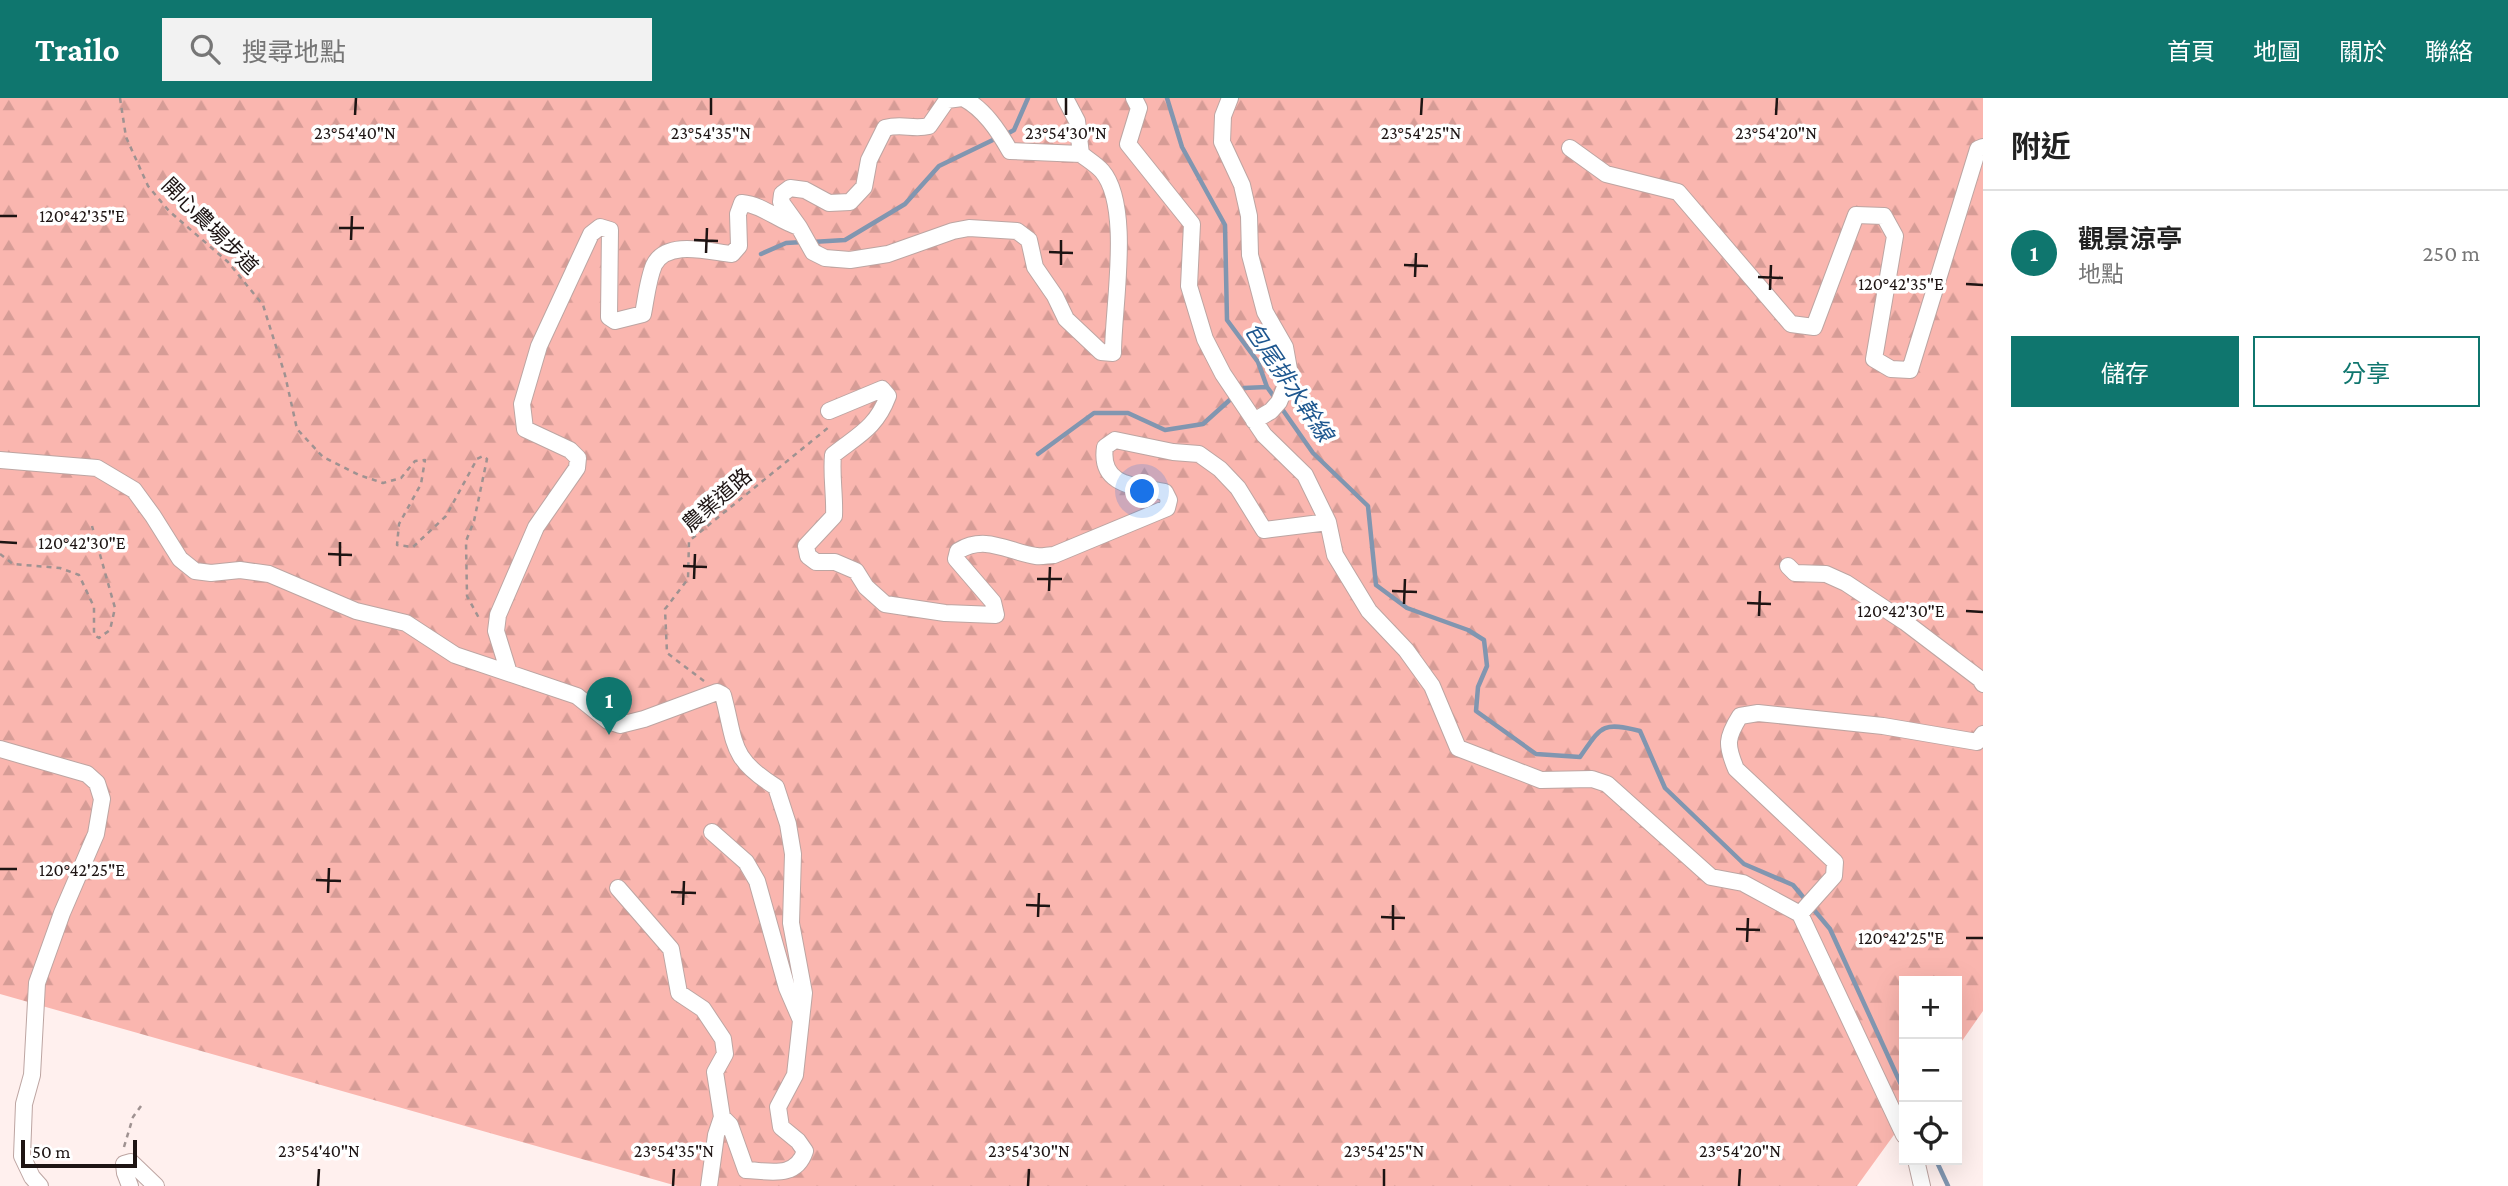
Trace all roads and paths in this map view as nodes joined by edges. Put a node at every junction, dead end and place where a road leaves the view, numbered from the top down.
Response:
1 (120, 98) edge
2 (962, 98) edge
3 (1065, 98) edge
4 (1134, 98) edge
5 (1230, 98) edge
6 (1983, 147) edge
7 (1570, 148) dead end
8 (1081, 154) junction
9 (799, 227) junction
10 (829, 419) joint
11 (1254, 421) junction
12 (0, 460) edge
13 (1328, 522) junction
14 (92, 526) dead end
15 (0, 554) edge
16 (1788, 566) dead end
17 (496, 631) junction
18 (509, 673) junction
19 (1983, 684) edge
20 (717, 692) junction
21 (1983, 734) edge
22 (0, 748) edge
23 (712, 832) dead end
24 (618, 888) dead end
25 (1800, 914) junction
26 (801, 1021) junction
27 (141, 1106) dead end
28 (722, 1117) junction
29 (1899, 1124) edge
30 (124, 1164) junction
31 (1917, 1165) edge
32 (40, 1186) edge
33 (130, 1186) edge
34 (156, 1186) edge
35 (709, 1186) edge
36 (1922, 1186) edge

1 - 17 path, 開心農場步道
2 - 8 lane
2 - 9 lane
3 - 8 lane
4 - 11 lane
5 - 11 lane
6 - 7 lane
8 - 9 lane
9 - 17 lane
10 - 13 lane
10 - 20 path, 農業道路
11 - 13 lane
12 - 18 lane
13 - 25 lane
14 - 15 path
16 - 19 lane
17 - 18 lane
18 - 20 lane
20 - 26 lane
21 - 25 lane
22 - 32 lane
23 - 26 lane
24 - 28 lane
25 - 29 lane
26 - 28 lane
27 - 30 path
28 - 35 lane
30 - 33 lane
30 - 34 lane
31 - 36 lane

